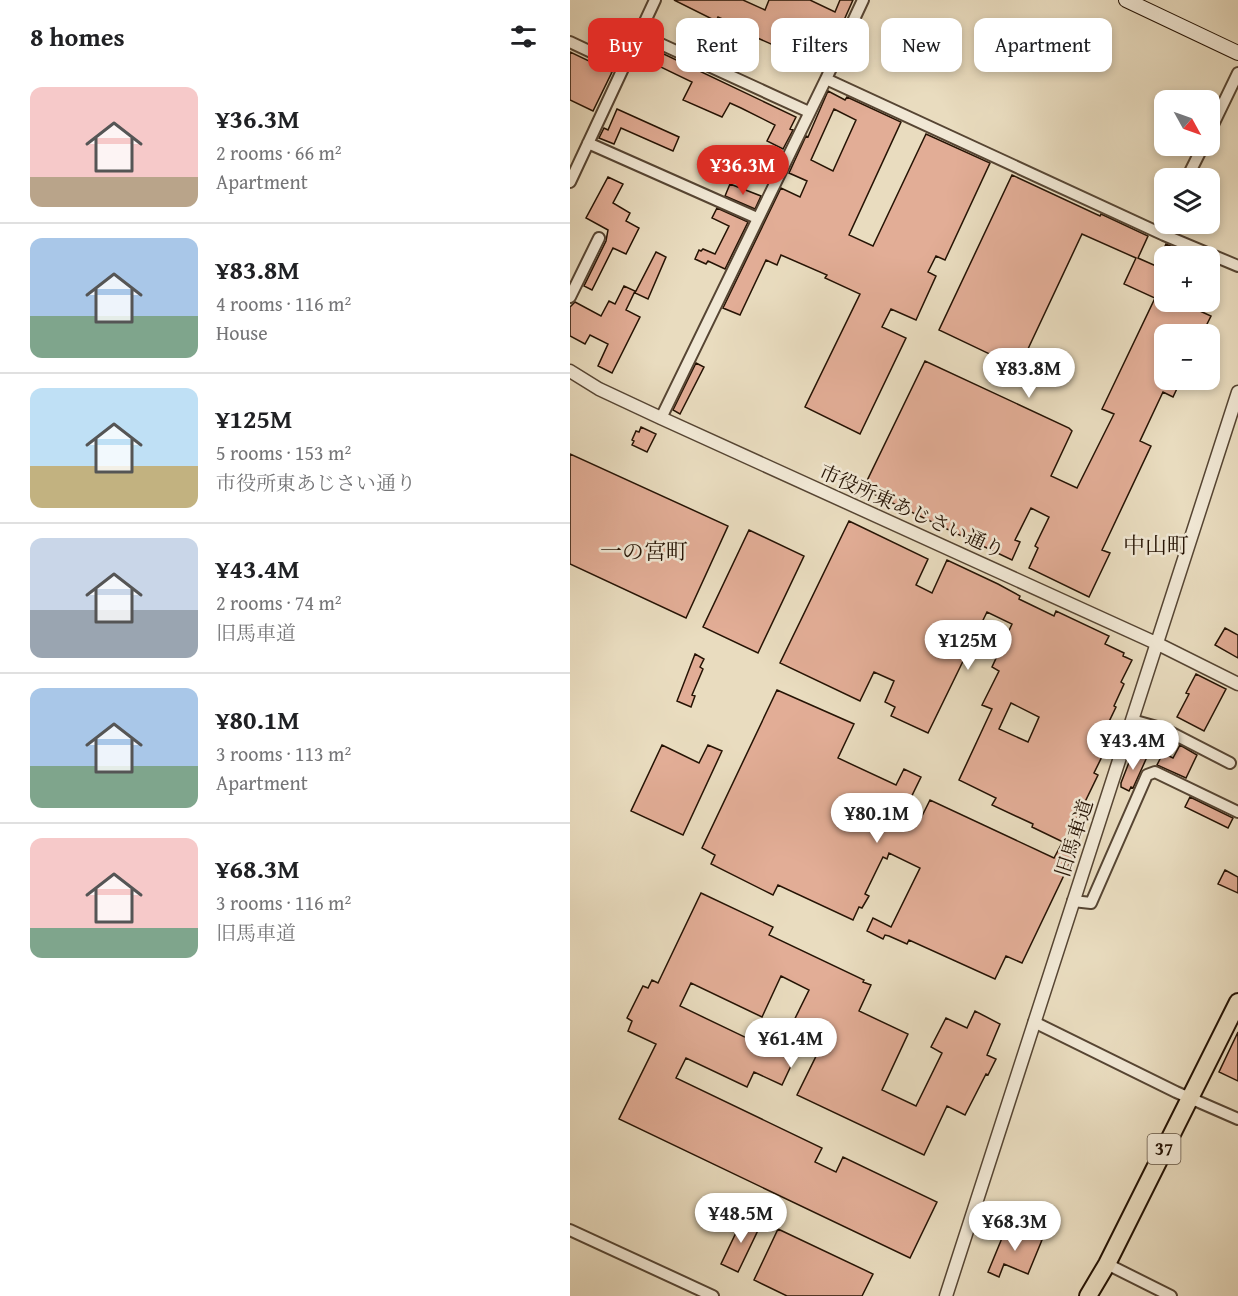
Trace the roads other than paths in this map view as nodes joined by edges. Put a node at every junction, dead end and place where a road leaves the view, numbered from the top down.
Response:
1 (654, 0) edge
2 (863, 0) edge
3 (1126, 0) edge
4 (646, 18) edge
5 (570, 42) edge
6 (664, 45) edge
7 (588, 50) edge
8 (1238, 53) edge
9 (621, 72) edge
10 (1238, 73) edge
11 (826, 79) junction
12 (1220, 110) edge
13 (809, 112) junction
14 (588, 143) junction
15 (570, 182) edge
16 (757, 218) junction
17 (1164, 235) joint
18 (599, 238) dead end
19 (1238, 266) edge
20 (570, 297) edge
21 (570, 371) edge
22 (1238, 392) edge
23 (661, 418) junction
24 (1158, 644) junction
25 (1238, 684) edge
26 (1132, 720) junction
27 (1230, 763) dead end
28 (1238, 812) edge
29 (1074, 901) junction
30 (1238, 1002) edge
31 (1034, 1022) junction
32 (1191, 1098) junction
33 (1238, 1119) edge
34 (570, 1230) edge
35 (1107, 1264) junction
36 (713, 1296) edge
37 (946, 1296) edge
38 (1088, 1296) edge
39 (1171, 1296) edge

1 - 4 street
2 - 11 street
3 - 8 main road
5 - 7 street
6 - 13 street
9 - 14 street
10 - 12 street
11 - 13 street
11 - 17 street
13 - 16 street
14 - 15 street
14 - 16 street
16 - 23 street
17 - 19 street
18 - 20 street
21 - 23 street, 市役所東あじさい通り
22 - 24 street, 旧馬車道
23 - 24 street, 市役所東あじさい通り
24 - 25 street, 市役所東あじさい通り
24 - 26 street, 旧馬車道
26 - 27 street
26 - 29 street, 旧馬車道
28 - 29 street
29 - 31 street, 旧馬車道
30 - 32 main road, 37
31 - 32 street
31 - 37 street, 旧馬車道
32 - 33 street
32 - 35 main road, 37
34 - 36 street
35 - 38 main road, 37
35 - 39 street

